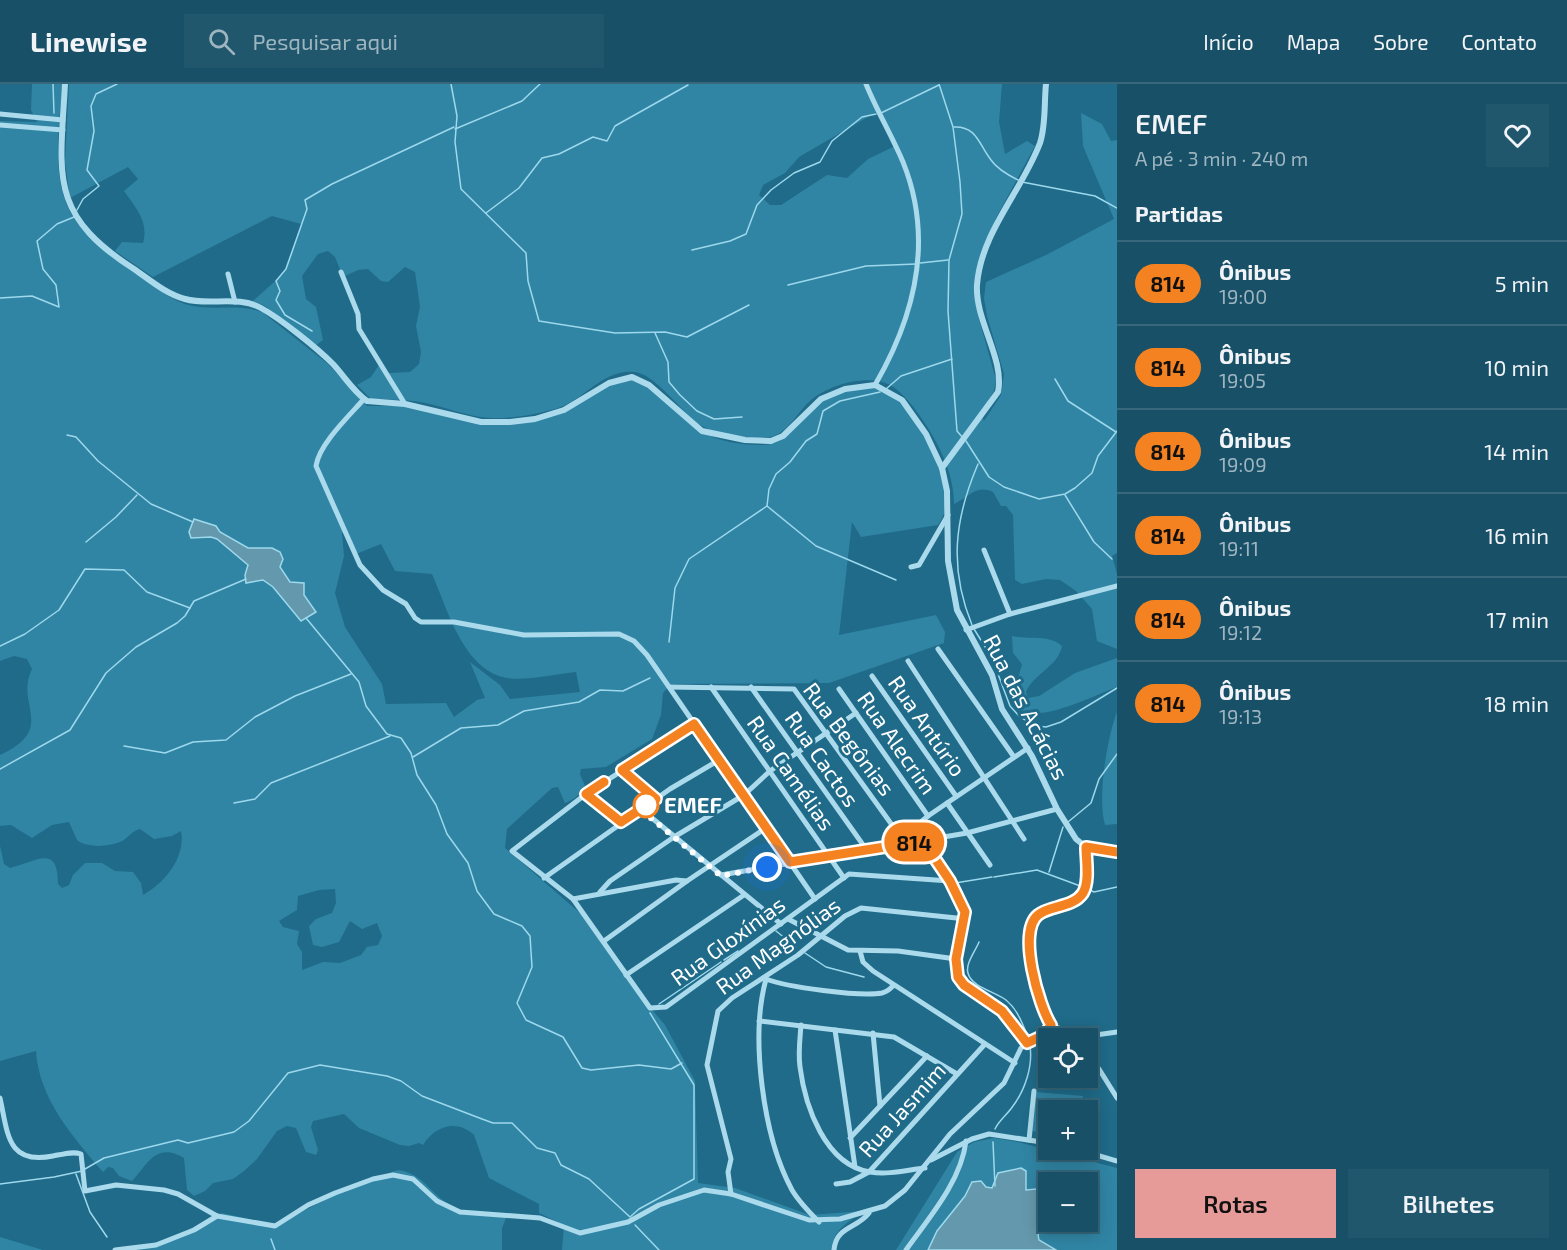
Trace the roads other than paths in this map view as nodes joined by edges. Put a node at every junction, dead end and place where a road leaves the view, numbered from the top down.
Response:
1 (65, 84) edge
2 (866, 84) edge
3 (1046, 84) edge
4 (0, 114) edge
5 (63, 120) junction
6 (0, 125) edge
7 (63, 130) junction
8 (341, 272) dead end
9 (228, 274) dead end
10 (235, 302) junction
11 (875, 385) junction
12 (364, 399) junction
13 (405, 404) junction
14 (942, 468) junction
15 (948, 513) junction
16 (984, 550) dead end
17 (910, 567) dead end
18 (1117, 586) edge
19 (1010, 614) junction
20 (966, 630) junction
21 (938, 649) dead end
22 (908, 661) dead end
23 (872, 676) dead end
24 (669, 687) junction
25 (711, 687) junction
26 (752, 687) junction
27 (839, 688) dead end
28 (856, 713) junction
29 (694, 724) junction
30 (827, 733) junction
31 (1028, 748) junction
32 (798, 753) junction
33 (1014, 757) junction
34 (719, 760) junction
35 (622, 770) junction
36 (770, 771) junction
37 (984, 776) junction
38 (586, 794) junction
39 (744, 795) junction
40 (956, 796) junction
41 (656, 799) junction
42 (947, 803) junction
43 (640, 809) junction
44 (1057, 809) junction
45 (928, 816) junction
46 (621, 822) junction
47 (1011, 822) junction
48 (766, 828) junction
49 (967, 833) junction
50 (674, 837) junction
51 (1024, 839) dead end
52 (923, 841) junction
53 (913, 842) junction
54 (905, 843) junction
55 (1086, 847) junction
56 (866, 849) junction
57 (1117, 852) edge
58 (828, 856) junction
59 (790, 862) junction
60 (990, 864) dead end
61 (709, 867) junction
62 (721, 876) junction
63 (544, 878) junction
64 (844, 878) junction
65 (687, 881) junction
66 (950, 881) junction
67 (600, 892) junction
68 (744, 895) junction
69 (573, 899) junction
70 (815, 899) junction
71 (788, 919) junction
72 (966, 919) junction
73 (781, 924) junction
74 (819, 937) junction
75 (604, 941) junction
76 (860, 951) junction
77 (956, 959) junction
78 (626, 975) junction
79 (765, 978) junction
80 (894, 986) junction
81 (759, 1021) junction
82 (801, 1025) junction
83 (1051, 1025) junction
84 (1048, 1028) edge
85 (835, 1030) junction
86 (1117, 1032) edge
87 (873, 1033) junction
88 (1038, 1038) edge
89 (1027, 1043) junction
90 (985, 1044) junction
91 (927, 1056) junction
92 (1015, 1063) junction
93 (1098, 1067) edge
94 (957, 1074) junction
95 (1114, 1088) edge
96 (1034, 1091) dead end
97 (0, 1098) edge
98 (1117, 1098) edge
99 (880, 1106) junction
100 (850, 1138) junction
101 (1029, 1140) junction
102 (966, 1141) junction
103 (1038, 1141) edge
104 (1098, 1155) edge
105 (931, 1160) junction
106 (1117, 1161) edge
107 (855, 1167) junction
108 (925, 1168) junction
109 (869, 1172) junction
110 (836, 1184) dead end
111 (731, 1194) junction
112 (870, 1212) junction
113 (217, 1216) junction
114 (819, 1221) junction
115 (115, 1250) edge
116 (834, 1250) edge
117 (906, 1250) edge

1 - 5 street
2 - 11 street
3 - 14 street
4 - 5 street
5 - 7 street
6 - 7 street
7 - 10 street
8 - 13 street
9 - 10 street
10 - 12 street
11 - 13 street
11 - 14 street, Rua das Acácias
12 - 13 street
12 - 24 street
14 - 15 street, Rua das Acácias
15 - 17 street
15 - 20 street, Rua das Acácias
16 - 19 street
18 - 19 street
19 - 20 street
20 - 31 street, Rua das Acácias
21 - 33 street
22 - 37 street
23 - 40 street, Rua Antúrio
24 - 25 street
24 - 29 street
25 - 26 street
25 - 36 street, Rua Camélias
26 - 30 street, Rua Begônias
26 - 32 street, Rua Cactos
27 - 28 street, Rua Alecrim
28 - 30 street
28 - 45 street, Rua Alecrim
29 - 34 street
29 - 35 street
30 - 32 street
30 - 54 street, Rua Begônias
31 - 33 street
31 - 44 street, Rua das Acácias
32 - 36 street
32 - 56 street, Rua Cactos
33 - 37 street
34 - 39 street
34 - 41 street
35 - 38 street
35 - 41 street
36 - 39 street
36 - 58 street, Rua Camélias
37 - 40 street
37 - 47 street
38 - 46 street
38 - 63 street
39 - 48 street
39 - 50 street
40 - 42 street
41 - 43 street
42 - 45 street
42 - 49 street
43 - 46 street
43 - 50 street
44 - 47 street
44 - 55 street, Rua das Acácias
45 - 53 street
46 - 63 street
47 - 49 street
47 - 51 street
48 - 59 street
48 - 61 street
49 - 52 street
49 - 60 street
50 - 61 street
50 - 67 street
52 - 53 street
52 - 66 street
53 - 54 street
54 - 56 street
55 - 57 street
55 - 83 street
56 - 58 street
58 - 59 street
58 - 64 street, Rua Camélias
59 - 62 street
59 - 70 street
61 - 62 street
61 - 65 street
62 - 68 street
63 - 69 street
64 - 66 street, Rua Gloxínias
64 - 70 street, Rua Gloxínias
65 - 67 street
65 - 75 street
66 - 72 street
67 - 69 street
68 - 73 street
68 - 78 street
69 - 75 street
70 - 71 street, Rua Gloxínias
71 - 73 street, Rua Gloxínias
71 - 74 street
72 - 74 street, Rua Magnólias
72 - 77 street
73 - 78 street, Rua Gloxínias
74 - 76 street
74 - 79 street, Rua Magnólias
75 - 78 street
76 - 77 street
76 - 80 street
77 - 89 street
79 - 80 street
79 - 81 street
79 - 111 street, Rua Magnólias
80 - 90 street
81 - 82 street
81 - 114 street
82 - 85 street
82 - 107 street
83 - 84 street
83 - 86 street
85 - 87 street
85 - 100 street
87 - 91 street
87 - 99 street
88 - 89 street
89 - 92 street
90 - 92 street
90 - 94 street, Rua Jasmim
91 - 94 street
91 - 99 street
92 - 105 street
93 - 95 street
94 - 109 street, Rua Jasmim
95 - 98 street
96 - 101 street
97 - 113 street
99 - 100 street
100 - 107 street
101 - 102 street
101 - 103 street
102 - 105 street
102 - 117 street
104 - 106 street
105 - 108 street
107 - 109 street
108 - 109 street
108 - 112 street
109 - 110 street, Rua Jasmim
111 - 113 street
111 - 114 street
112 - 114 street
112 - 116 street
113 - 115 street

